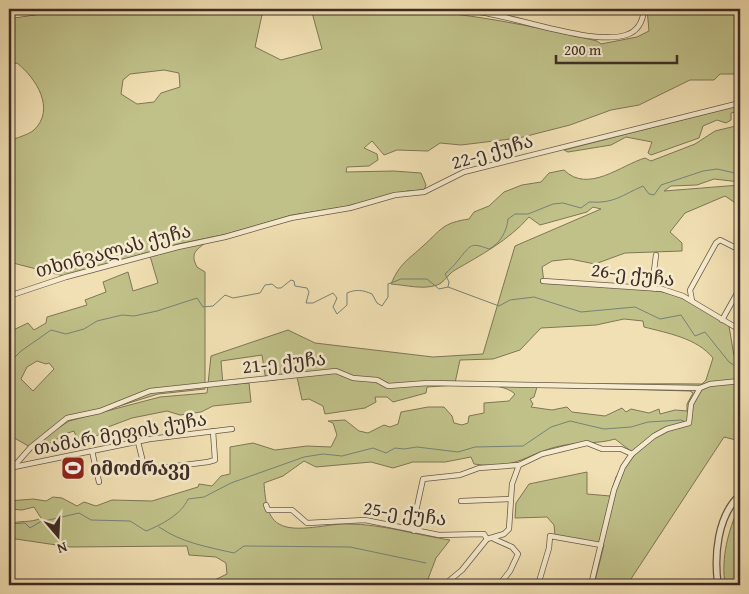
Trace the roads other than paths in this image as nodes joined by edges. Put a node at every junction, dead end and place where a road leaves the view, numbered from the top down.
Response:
1 (58, 9) edge
2 (425, 9) edge
3 (644, 9) edge
4 (9, 16) edge
5 (740, 103) edge
6 (225, 237) joint
7 (740, 250) edge
8 (656, 255) dead end
9 (543, 281) dead end
10 (655, 288) junction
11 (740, 288) edge
12 (9, 296) edge
13 (692, 301) junction
14 (722, 320) junction
15 (740, 330) edge
16 (740, 381) edge
17 (700, 388) junction
18 (232, 429) dead end
19 (213, 431) junction
20 (138, 442) junction
21 (92, 451) junction
22 (632, 454) junction
23 (519, 465) junction
24 (13, 467) junction
25 (9, 472) edge
26 (99, 482) dead end
27 (740, 495) edge
28 (511, 499) junction
29 (461, 501) dead end
30 (266, 505) dead end
31 (414, 531) junction
32 (490, 539) junction
33 (601, 545) junction
34 (9, 584) edge
35 (13, 585) edge
36 (27, 585) edge
37 (84, 585) edge
38 (114, 585) edge
39 (444, 585) edge
40 (499, 585) edge
41 (538, 585) edge
42 (591, 585) edge
43 (718, 585) edge

1 - 4 street
2 - 3 street
5 - 6 street, 22-ე ქუჩა
6 - 12 street, თხინვალას ქუჩა
7 - 13 street
8 - 10 street
9 - 10 street, 26-ე ქუჩა
10 - 13 street, 26-ე ქუჩა
11 - 14 street
13 - 14 street, 26-ე ქუჩა
14 - 15 street, 26-ე ქუჩა
16 - 17 street, 21-ე ქუჩა
17 - 22 street
17 - 24 street, 21-ე ქუჩა
18 - 19 street, თამარ მეფის ქუჩა
19 - 20 street, თამარ მეფის ქუჩა
19 - 20 street
20 - 21 street, თამარ მეფის ქუჩა
21 - 24 street, თამარ მეფის ქუჩა
21 - 26 street
22 - 23 street
22 - 33 street
23 - 28 street
23 - 31 street
24 - 25 street, 21-ე ქუჩა
27 - 43 street
28 - 29 street
28 - 32 street
30 - 31 street, 25-ე ქუჩა
31 - 32 street, 25-ე ქუჩა
32 - 39 street
32 - 40 street
33 - 41 street
33 - 42 street
34 - 35 street
36 - 37 street
37 - 38 street

